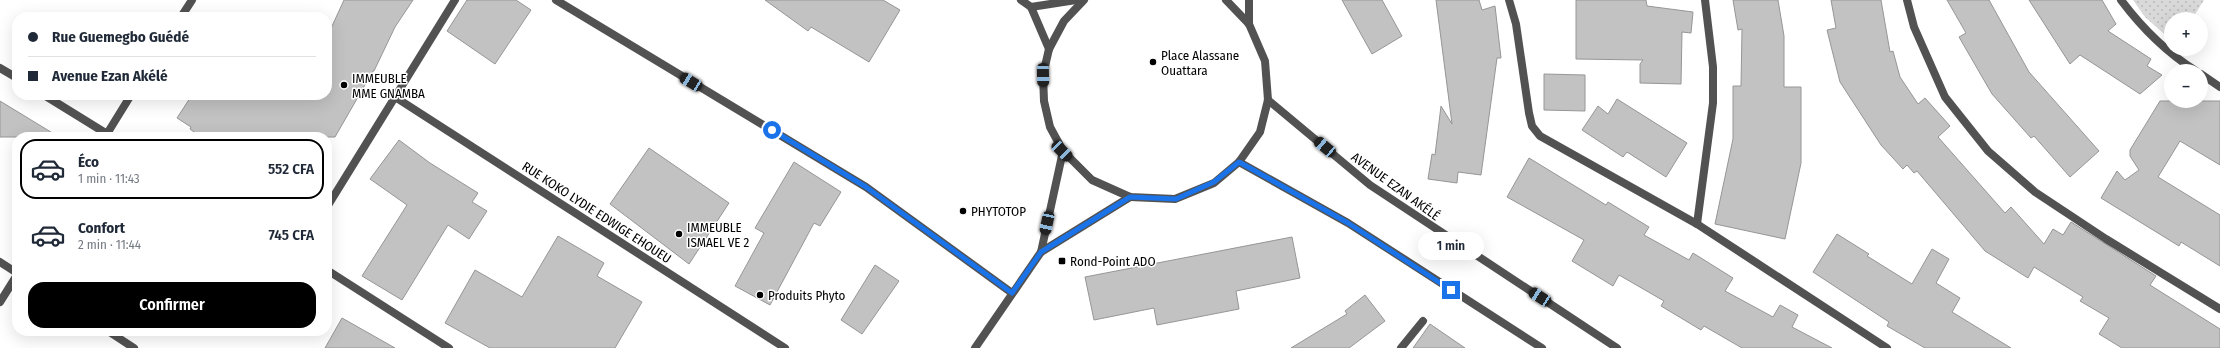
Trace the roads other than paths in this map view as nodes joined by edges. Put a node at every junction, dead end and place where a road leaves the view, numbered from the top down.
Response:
1 (192, 0) edge
2 (455, 0) edge
3 (556, 0) edge
4 (1020, 0) edge
5 (1076, 0) edge
6 (1084, 0) edge
7 (1226, 0) edge
8 (1249, 0) edge
9 (1509, 0) edge
10 (1705, 0) edge
11 (1907, 0) edge
12 (2121, 0) edge
13 (1031, 7) junction
14 (184, 12) edge
15 (1249, 24) junction
16 (1049, 49) junction
17 (2186, 64) edge
18 (0, 68) edge
19 (12, 75) edge
20 (2208, 79) edge
21 (2220, 87) edge
22 (395, 97) junction
23 (52, 100) edge
24 (129, 100) edge
25 (1268, 100) junction
26 (102, 132) edge
27 (110, 132) edge
28 (1062, 151) junction
29 (1239, 162) junction
30 (1130, 197) junction
31 (332, 199) edge
32 (1697, 224) junction
33 (1041, 252) junction
34 (0, 262) edge
35 (12, 270) edge
36 (332, 273) edge
37 (12, 282) edge
38 (1012, 293) junction
39 (0, 302) edge
40 (2220, 309) edge
41 (1423, 321) dead end
42 (116, 336) edge
43 (134, 348) edge
44 (449, 348) edge
45 (785, 348) edge
46 (975, 348) edge
47 (1401, 348) edge
48 (1542, 348) edge
49 (1617, 348) edge
50 (1887, 348) edge

1 - 14 street
2 - 22 street
3 - 38 street
4 - 13 street
5 - 13 street
6 - 16 street
7 - 15 street
8 - 15 street
9 - 32 street
10 - 32 street
11 - 40 street
12 - 17 street
13 - 16 street
15 - 25 street
16 - 28 street
18 - 19 street
20 - 21 street
22 - 31 street
22 - 45 street, RUE KOKO LYDIE EDWIGE EHOUEU
23 - 26 street
24 - 27 street
25 - 29 street
25 - 49 street, AVENUE EZAN AKÉLÉ
28 - 30 street
28 - 33 street
29 - 30 street
29 - 48 street
30 - 33 street
32 - 50 street
33 - 38 street
34 - 35 street
36 - 44 street
37 - 39 street
38 - 46 street
41 - 47 street
42 - 43 street

